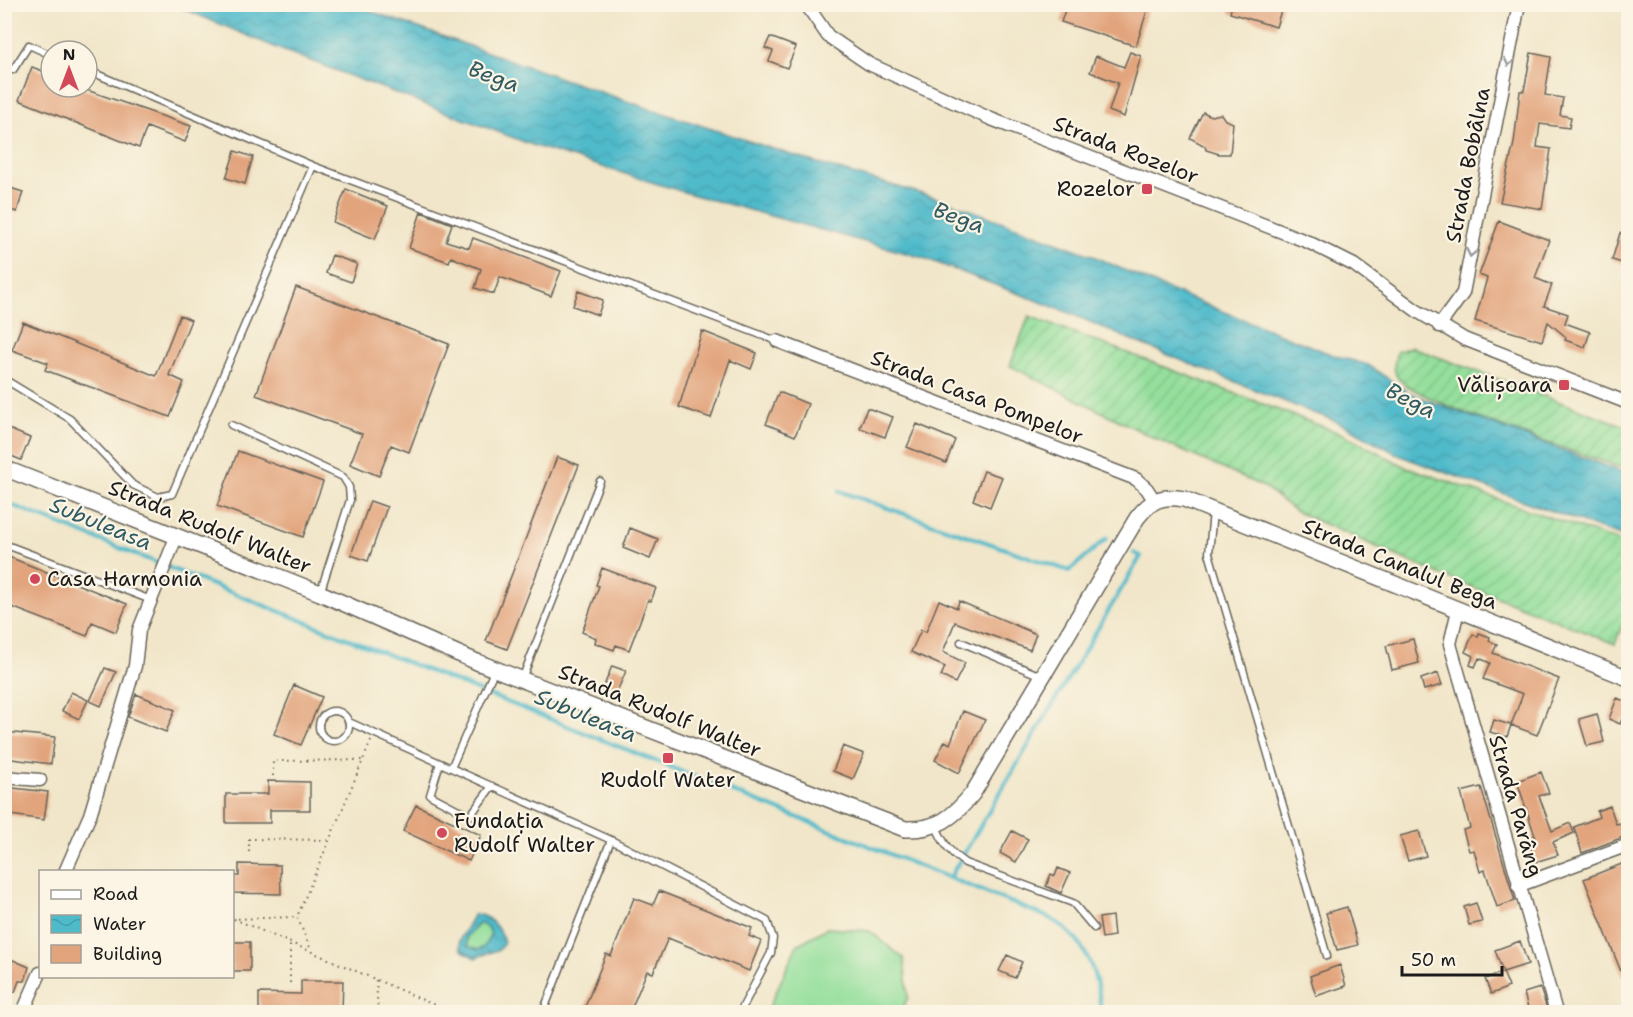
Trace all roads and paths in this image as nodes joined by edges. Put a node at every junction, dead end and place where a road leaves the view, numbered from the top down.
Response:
1 (807, 4) edge
2 (1519, 4) edge
3 (39, 50) edge
4 (4, 67) edge
5 (99, 75) edge
6 (313, 166) junction
7 (1439, 326) junction
8 (777, 341) joint
9 (4, 379) edge
10 (1629, 403) edge
11 (231, 425) dead end
12 (4, 468) edge
13 (600, 481) dead end
14 (1154, 500) junction
15 (1213, 511) junction
16 (177, 535) junction
17 (4, 544) edge
18 (320, 593) junction
19 (151, 600) junction
20 (1458, 610) junction
21 (962, 642) dead end
22 (493, 672) junction
23 (1042, 677) junction
24 (1629, 678) edge
25 (522, 679) junction
26 (349, 722) junction
27 (374, 733) junction
28 (363, 760) junction
29 (440, 763) junction
30 (451, 768) junction
31 (273, 776) dead end
32 (4, 777) edge
33 (40, 780) dead end
34 (492, 786) junction
35 (936, 826) junction
36 (329, 840) junction
37 (611, 840) junction
38 (1629, 845) edge
39 (249, 852) dead end
40 (65, 870) edge
41 (1518, 886) junction
42 (297, 917) junction
43 (234, 919) edge
44 (234, 919) edge
45 (1094, 928) dead end
46 (290, 943) junction
47 (312, 952) junction
48 (1327, 957) dead end
49 (39, 975) edge
50 (376, 980) junction
51 (290, 983) dead end
52 (23, 1012) edge
53 (378, 1012) edge
54 (452, 1012) edge
55 (543, 1012) edge
56 (740, 1012) edge
57 (1556, 1012) edge

1 - 7 street, Strada Rozelor
2 -> 7 street, Strada Bobâlna
3 - 4 lane
5 - 6 lane
6 - 8 lane
6 - 9 lane
7 - 10 street, Strada Rozelor
8 - 14 street, Strada Casa Pompelor
11 - 18 lane
12 - 16 street, Strada Rudolf Walter
13 - 25 lane
14 - 15 street, Strada Canalul Bega
14 - 23 street
15 - 20 street, Strada Canalul Bega
15 - 48 lane
16 - 18 street, Strada Rudolf Walter
16 - 19 street
17 - 19 lane
18 - 22 street, Strada Rudolf Walter
19 - 40 street
20 - 24 street, Strada Canalul Bega
20 - 41 street, Strada Parâng
21 - 23 lane
22 - 25 street, Strada Rudolf Walter
22 - 30 lane
23 - 35 street
25 - 35 street, Strada Rudolf Walter
26 - 26 lane
26 - 27 lane
27 - 28 path
27 - 29 lane
28 - 31 path
28 - 36 path
29 - 30 lane
29 - 34 lane
30 - 34 lane
32 - 33 street
34 - 37 lane
35 - 45 lane
36 - 39 path
36 - 42 path
37 - 55 lane
37 - 56 lane
38 - 41 street
41 - 57 street, Strada Parâng
42 - 43 path
42 - 47 path
44 - 46 path
46 - 47 path
46 - 51 path
47 - 50 path
49 - 52 street
50 - 53 path
50 - 54 path

